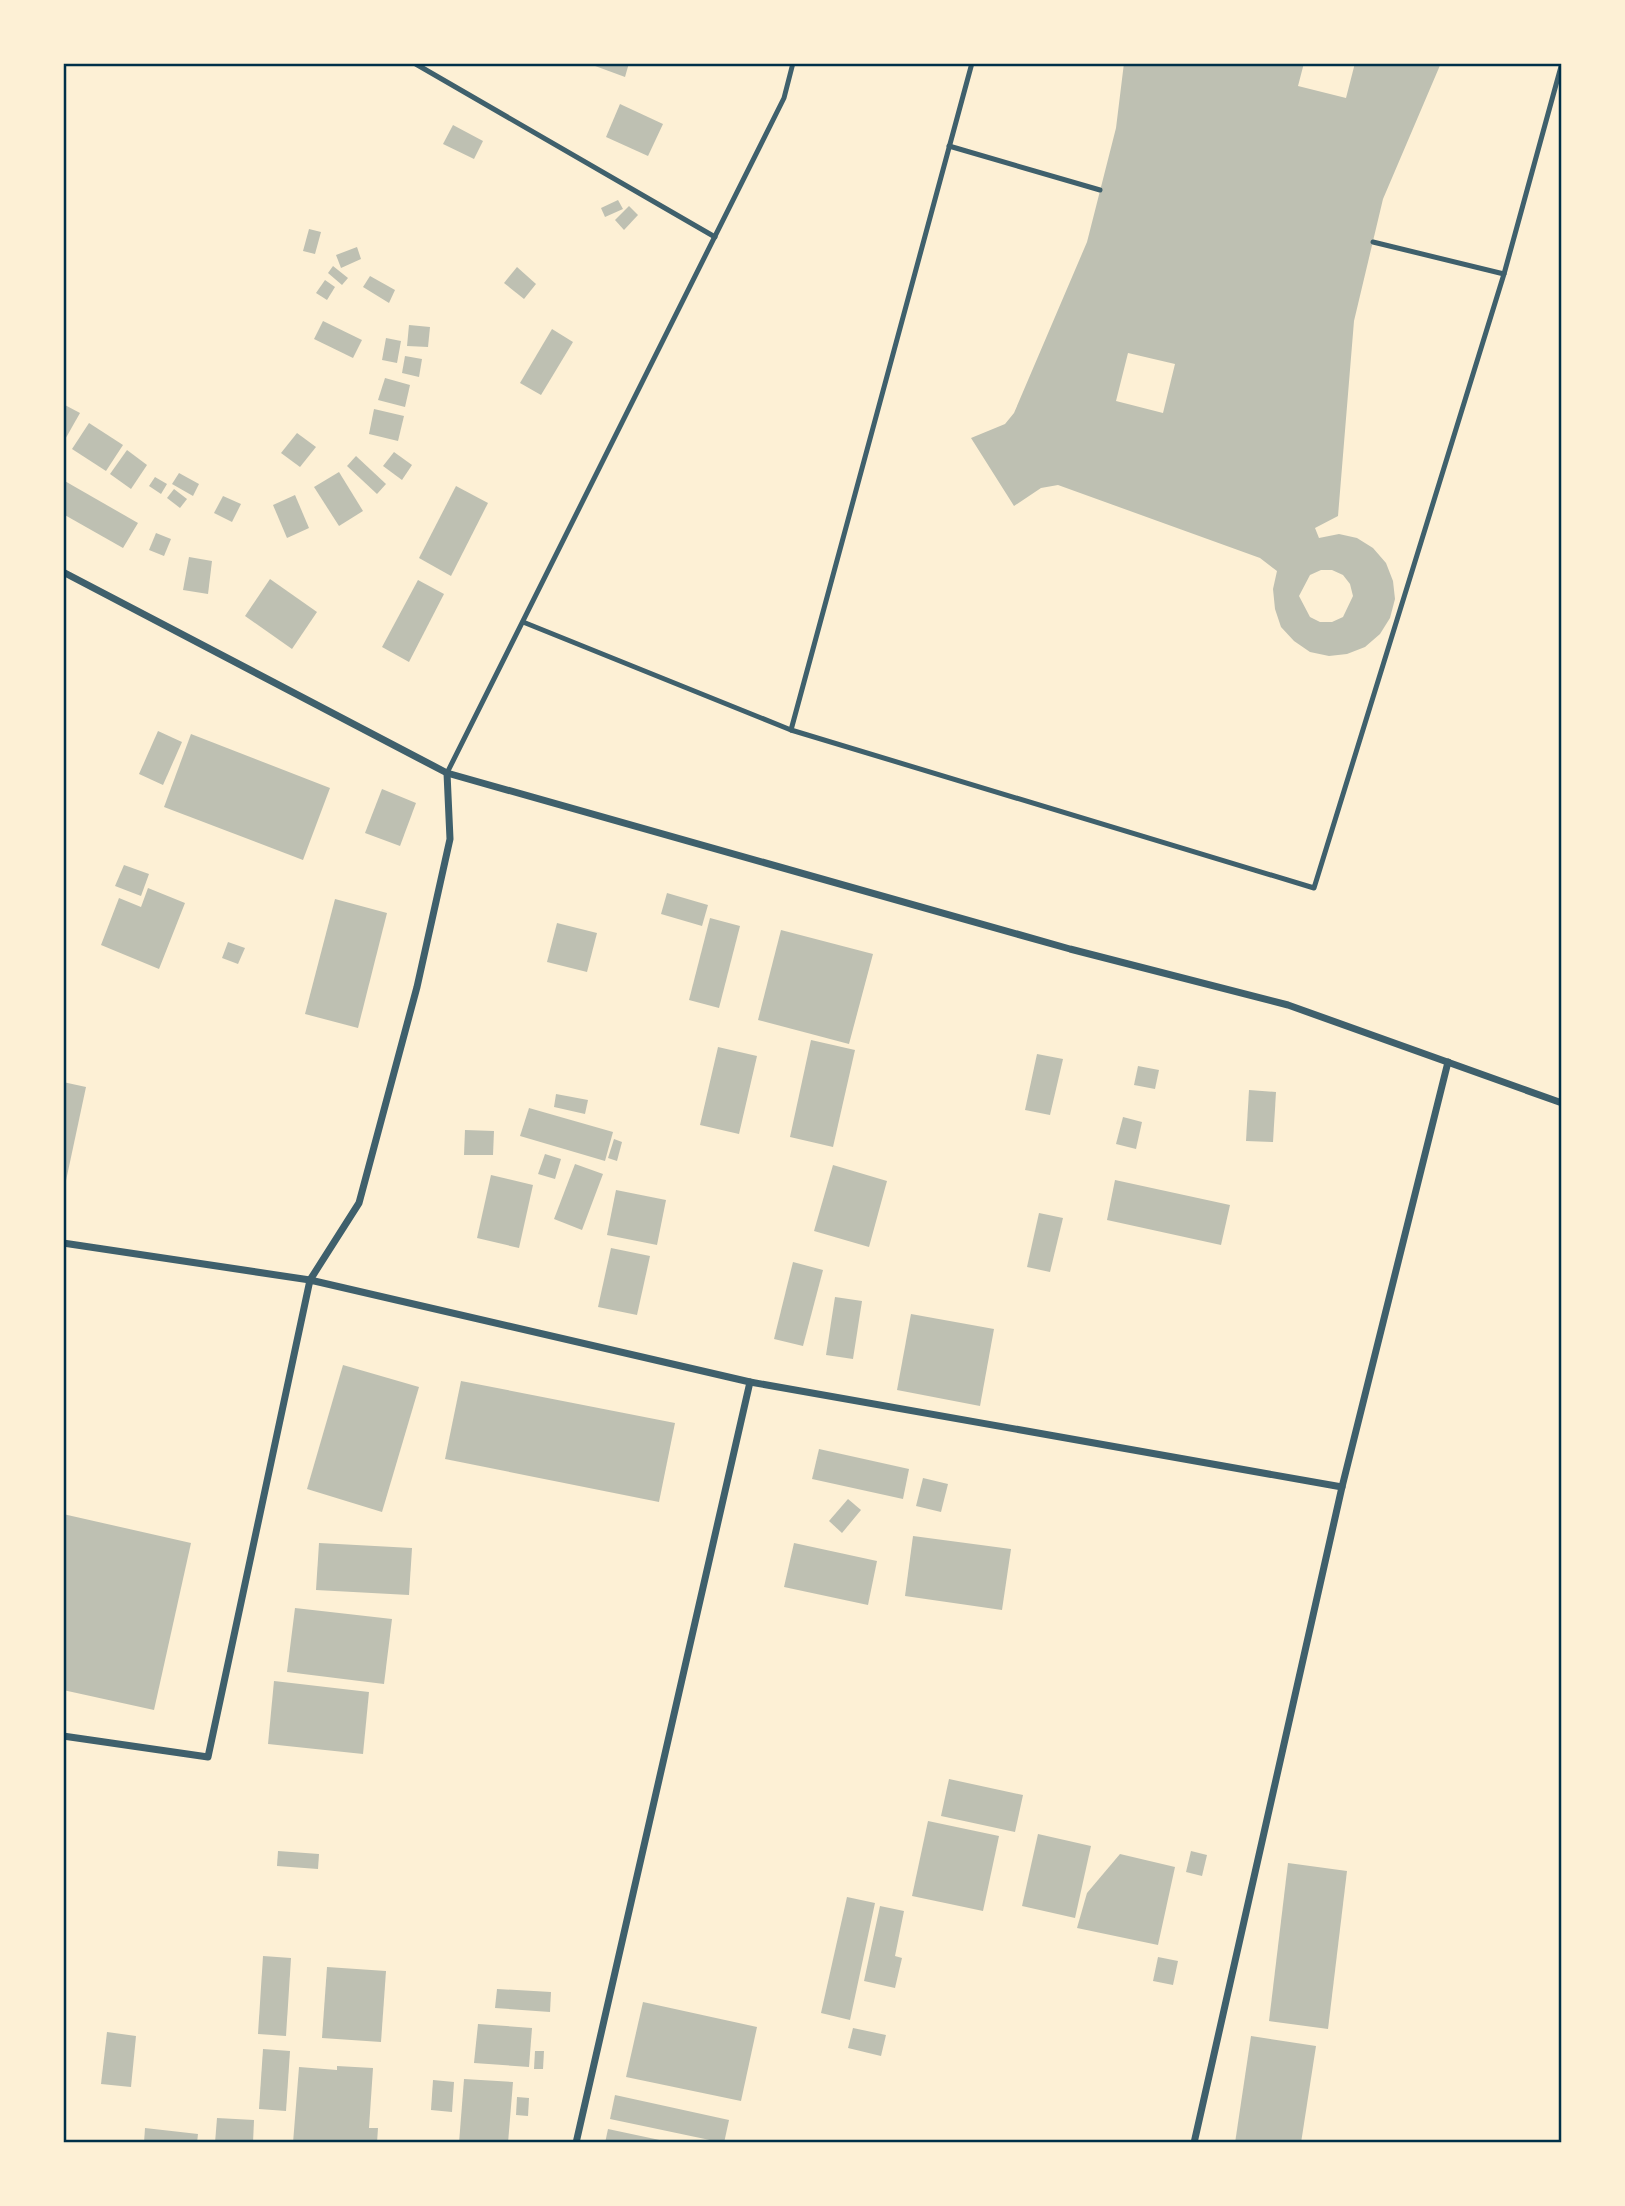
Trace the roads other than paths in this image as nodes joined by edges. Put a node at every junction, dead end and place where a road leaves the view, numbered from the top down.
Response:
1 (414, 63) edge
2 (793, 63) edge
3 (972, 63) edge
4 (1562, 63) edge
5 (949, 146) junction
6 (1100, 190) dead end
7 (715, 237) junction
8 (1373, 242) dead end
9 (1504, 274) junction
10 (63, 572) edge
11 (523, 622) junction
12 (791, 730) junction
13 (447, 773) junction
14 (1448, 1062) junction
15 (1562, 1103) edge
16 (63, 1243) edge
17 (310, 1280) junction
18 (750, 1382) junction
19 (1342, 1487) junction
20 (63, 1736) edge
21 (576, 2143) edge
22 (1194, 2143) edge

1 - 7 lane
2 - 7 lane
3 - 5 lane
4 - 9 lane
5 - 6 lane
5 - 12 lane
7 - 11 lane
8 - 9 lane
9 - 12 lane
10 - 13 street
11 - 12 lane
11 - 13 lane
13 - 14 street
13 - 17 street
14 - 15 street
14 - 19 street
16 - 17 street
17 - 18 street
17 - 20 street
18 - 19 street
18 - 21 street
19 - 22 street

